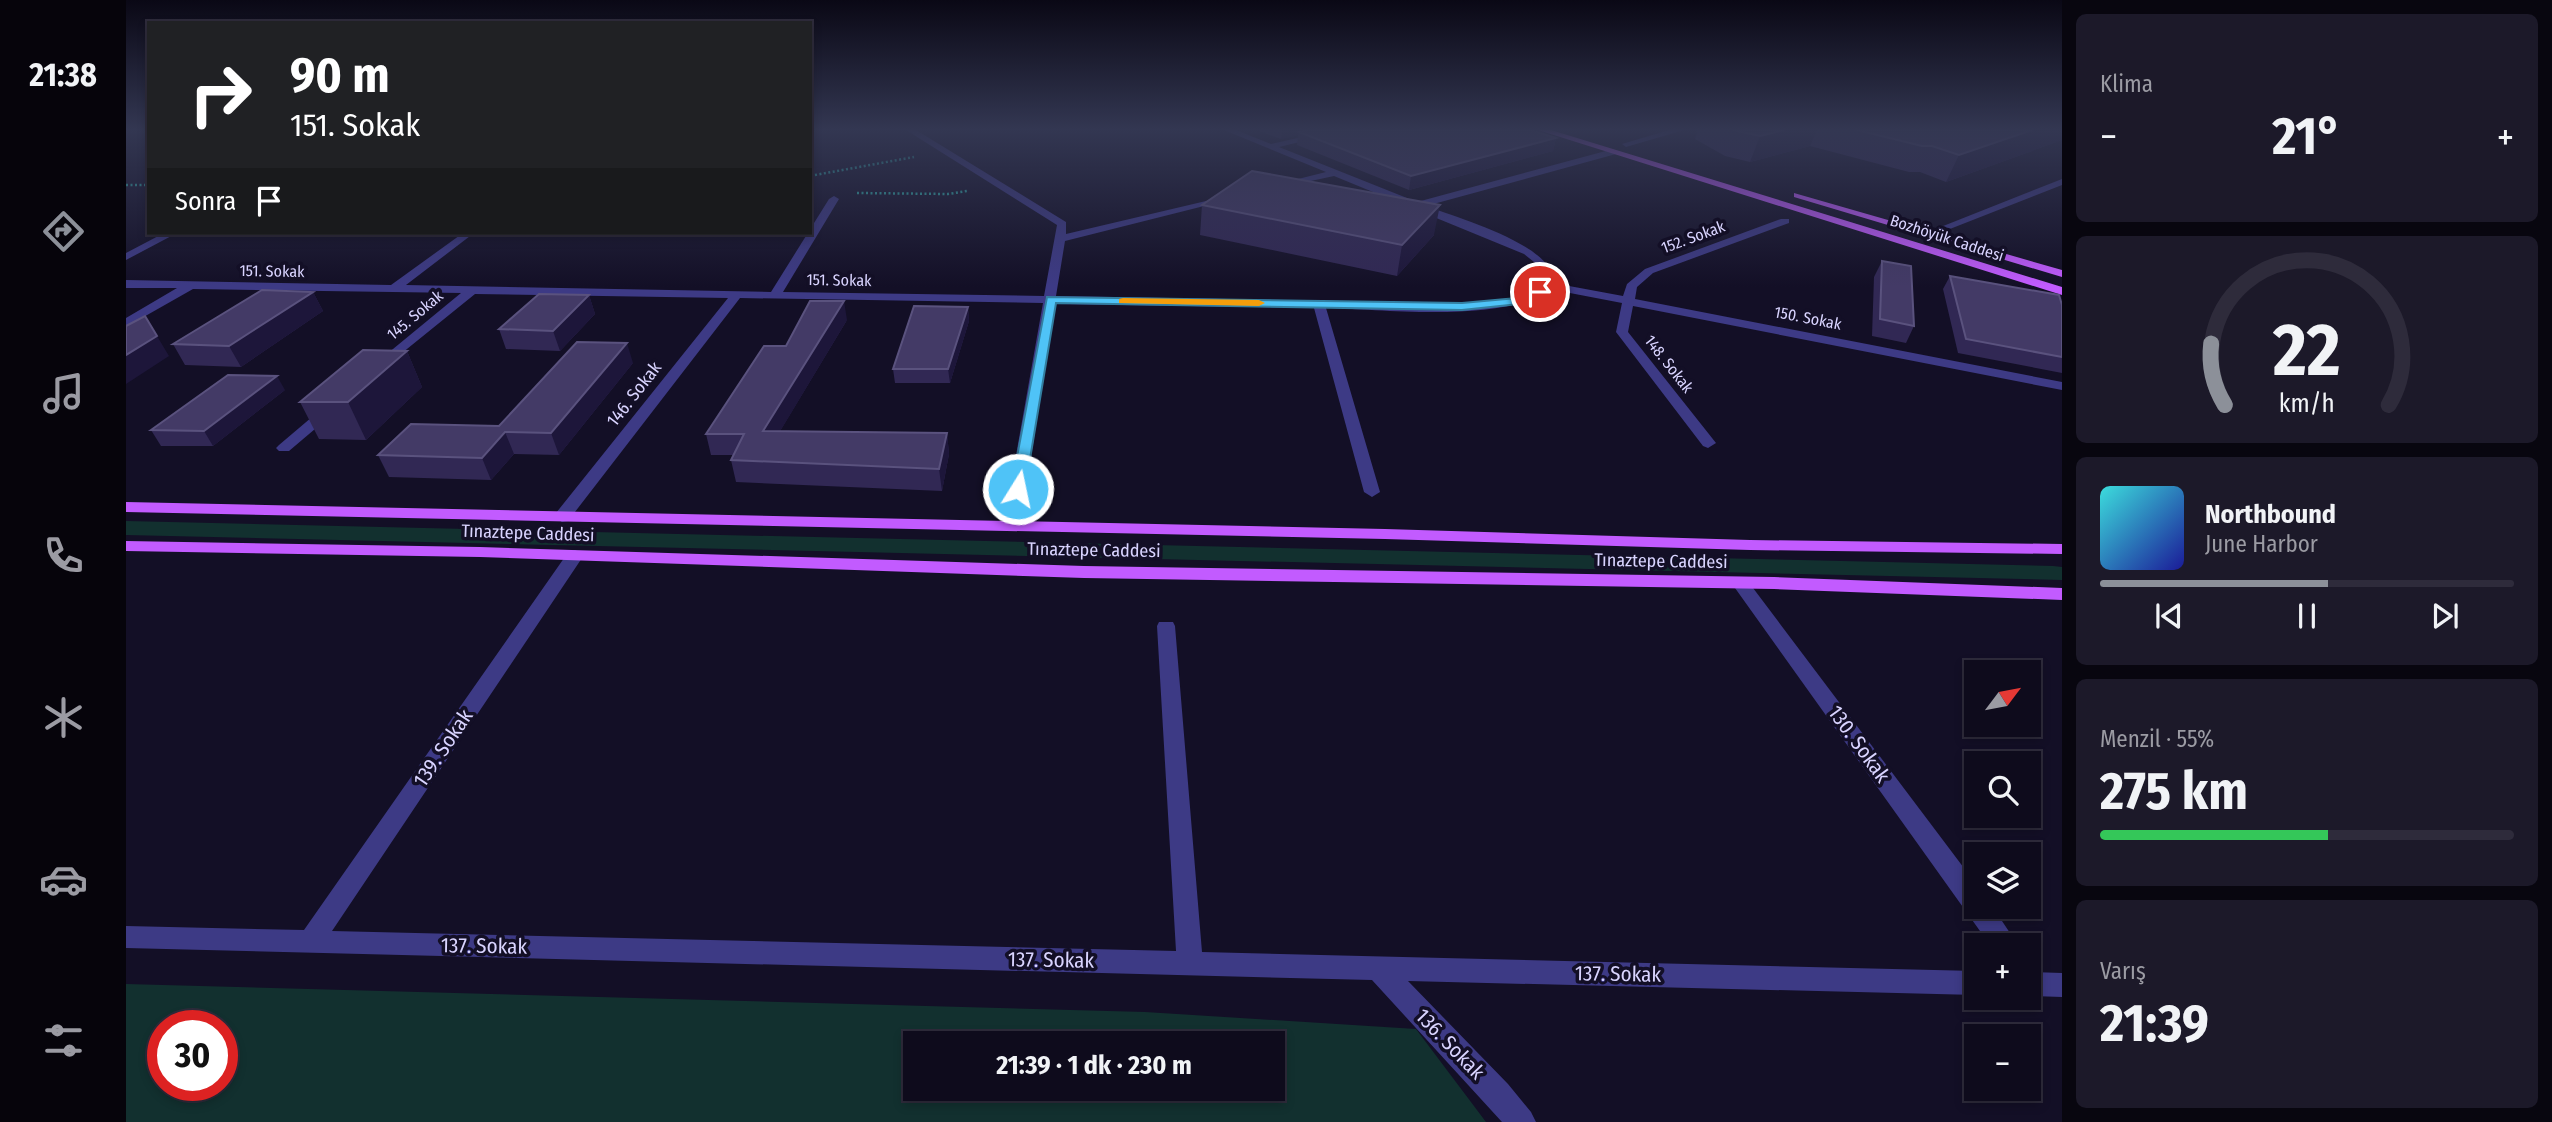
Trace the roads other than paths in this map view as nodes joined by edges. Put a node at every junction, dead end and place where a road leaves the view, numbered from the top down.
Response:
1 (996, 182) edge
2 (1296, 182) edge
3 (1359, 182) edge
4 (1501, 182) edge
5 (1711, 182) edge
6 (2062, 182) edge
7 (1269, 189) edge
8 (1784, 191) dead end
9 (1230, 198) edge
10 (834, 199) dead end
11 (1417, 205) junction
12 (1785, 221) dead end
13 (1928, 234) junction
14 (168, 235) edge
15 (466, 235) edge
16 (812, 235) edge
17 (812, 235) edge
18 (1059, 239) junction
19 (126, 257) edge
20 (2062, 274) edge
21 (126, 284) edge
22 (191, 285) junction
23 (1547, 285) junction
24 (393, 289) junction
25 (472, 290) junction
26 (2062, 291) edge
27 (737, 294) junction
28 (775, 295) junction
29 (1051, 300) junction
30 (1626, 301) junction
31 (1319, 304) junction
32 (126, 323) edge
33 (367, 378) edge
34 (2062, 386) edge
35 (346, 395) edge
36 (1708, 443) dead end
37 (284, 448) dead end
38 (1018, 489) dead end
39 (1372, 492) dead end
40 (126, 507) edge
41 (562, 517) junction
42 (126, 547) edge
43 (2062, 549) edge
44 (575, 555) junction
45 (1741, 583) junction
46 (2062, 594) edge
47 (1166, 626) dead end
48 (1964, 887) edge
49 (126, 937) edge
50 (310, 941) junction
51 (1190, 964) junction
52 (1378, 968) junction
53 (1964, 983) edge
54 (2041, 983) edge
55 (2062, 985) edge
56 (1521, 1122) edge

1 - 18 street
2 - 7 street
3 - 11 street
4 - 11 street
5 - 26 main road, Bozhöyük Caddesi
6 - 13 street
8 - 13 main road, Bozhöyük Caddesi
9 - 18 street
10 - 17 street
11 - 23 street
12 - 30 street, 152. Sokak
13 - 20 main road, Bozhöyük Caddesi
14 - 19 street
15 - 24 street
16 - 28 street
18 - 29 street
21 - 22 street, 151. Sokak
22 - 24 street, 151. Sokak
22 - 32 street
23 - 30 street, 150. Sokak
23 - 31 street, 151. Sokak
24 - 25 street, 151. Sokak
25 - 27 street, 151. Sokak
25 - 33 street, 145. Sokak
27 - 28 street, 151. Sokak
27 - 41 street, 146. Sokak
28 - 29 street, 151. Sokak
29 - 31 street, 151. Sokak
29 - 38 street
30 - 34 street, 150. Sokak
30 - 36 street, 148. Sokak
31 - 39 street
35 - 37 street
40 - 41 main road, Tınaztepe Caddesi
41 - 43 main road, Tınaztepe Caddesi
42 - 44 main road, Tınaztepe Caddesi
44 - 45 main road, Tınaztepe Caddesi
44 - 50 street, 139. Sokak
45 - 46 main road, Tınaztepe Caddesi
45 - 48 street, 130. Sokak
47 - 51 street
49 - 50 street, 137. Sokak
50 - 51 street, 137. Sokak
51 - 52 street, 137. Sokak
52 - 53 street, 137. Sokak
52 - 56 street, 136. Sokak
54 - 55 street

